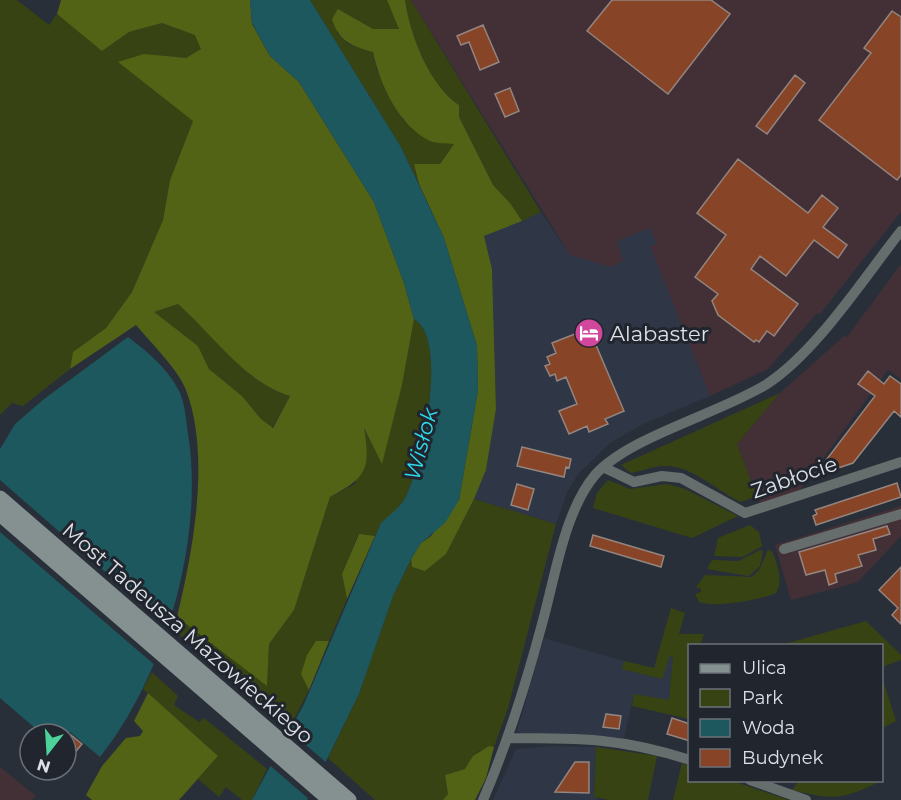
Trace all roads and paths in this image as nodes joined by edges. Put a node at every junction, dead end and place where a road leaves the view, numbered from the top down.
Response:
1 (901, 231) edge
2 (901, 462) edge
3 (603, 467) junction
4 (0, 498) edge
5 (0, 514) edge
6 (901, 514) edge
7 (784, 549) dead end
8 (509, 738) junction
9 (688, 759) edge
10 (756, 782) edge
11 (330, 800) edge
12 (349, 800) edge
13 (483, 800) edge
14 (806, 800) edge

1 - 3 street
2 - 3 street, Zabłocie
3 - 8 street
4 - 12 main road, Most Tadeusza Mazowieckiego
5 - 11 main road, Most Tadeusza Mazowieckiego
6 - 7 street
8 - 9 street
8 - 13 street
10 - 14 street

